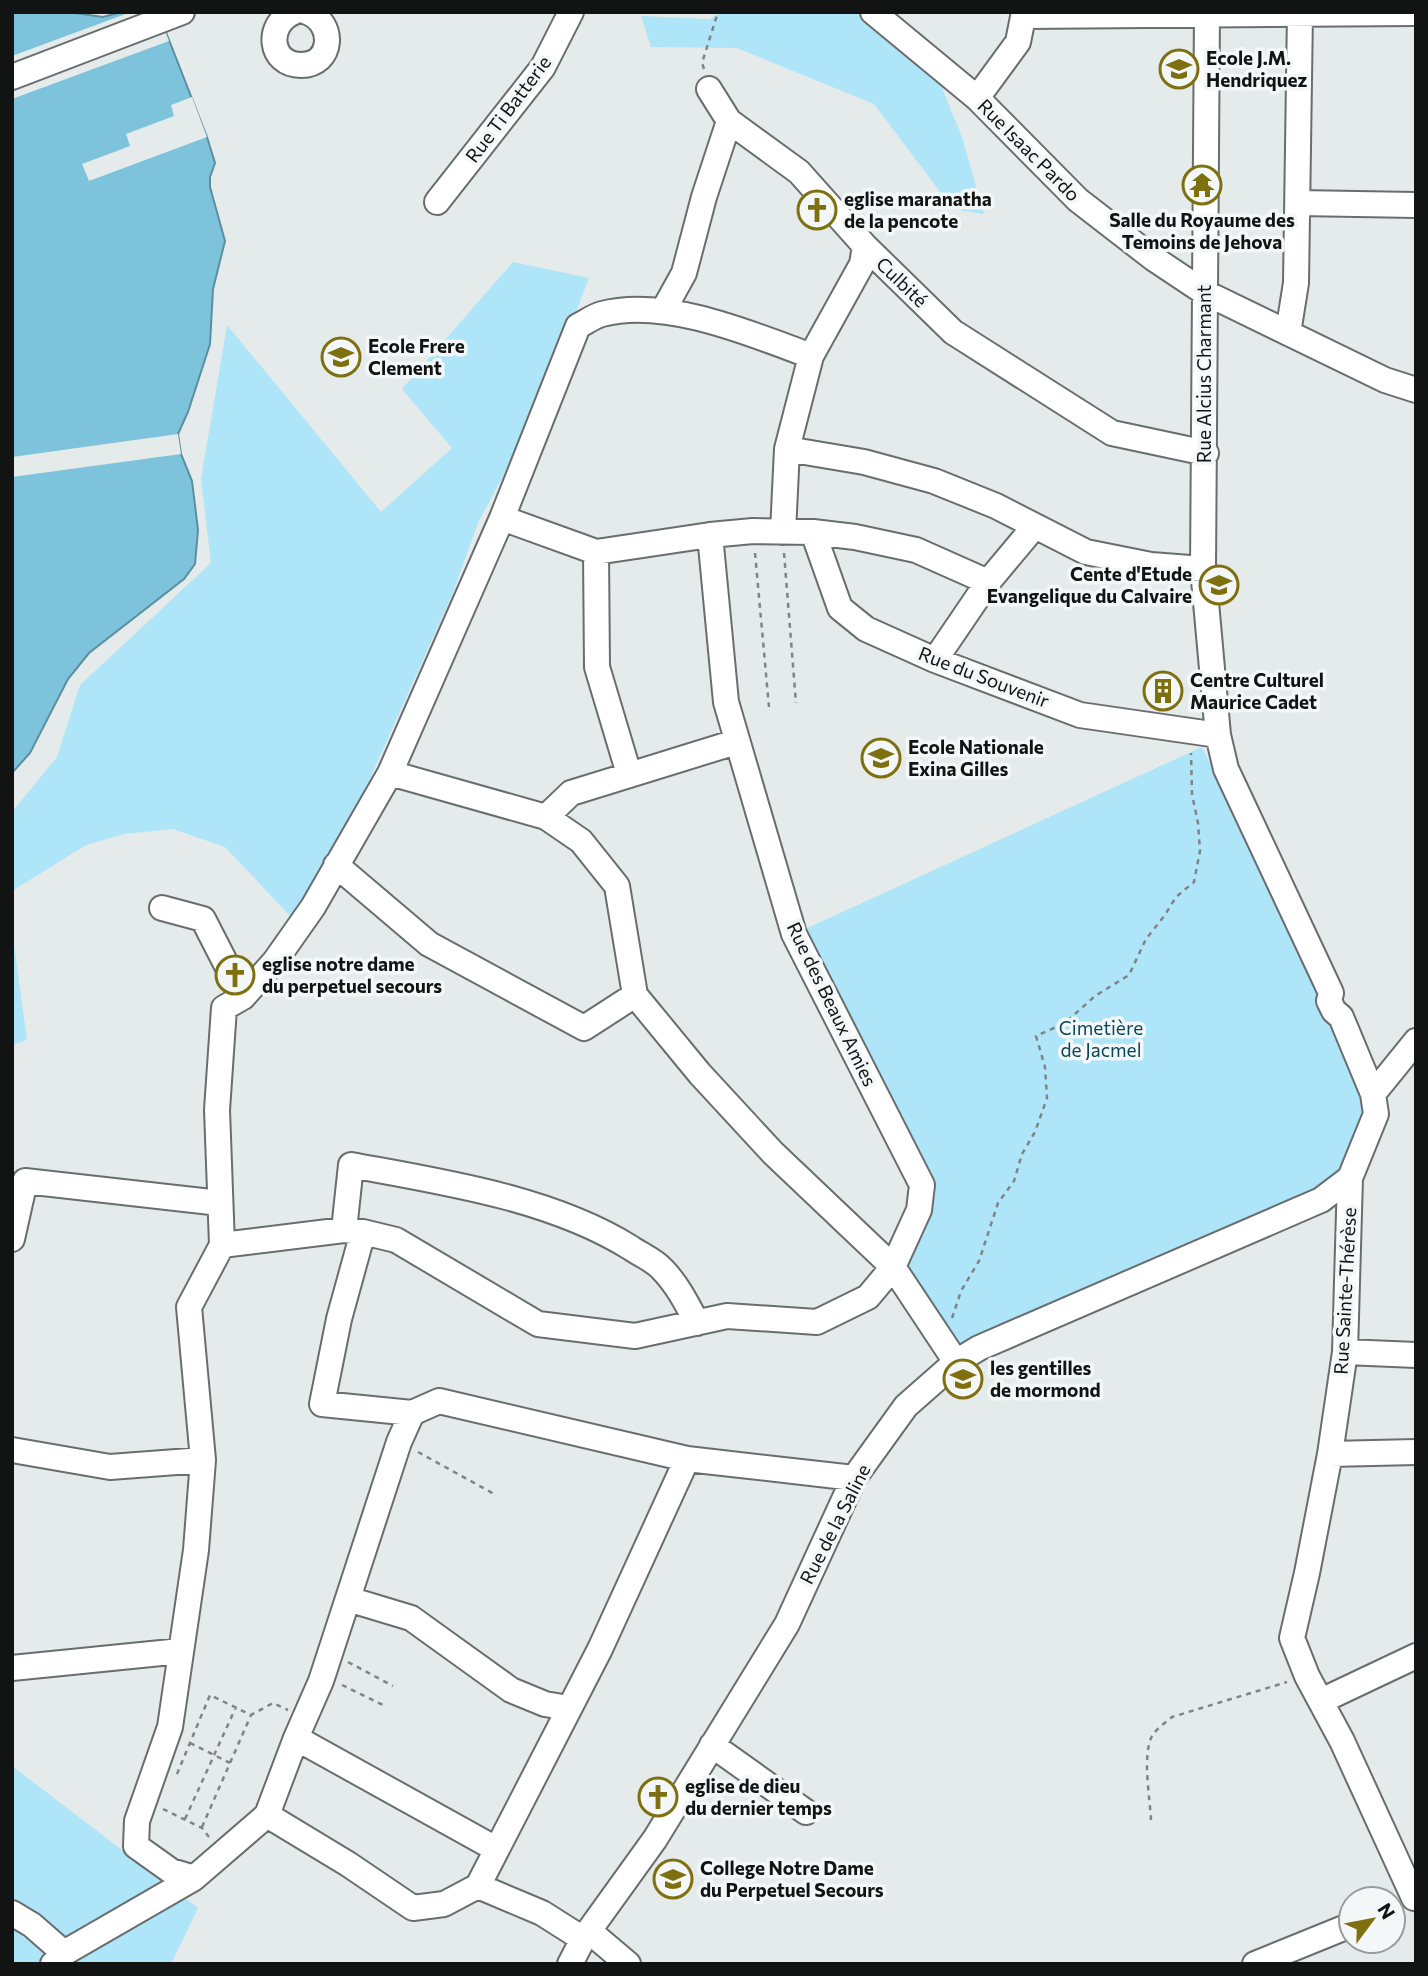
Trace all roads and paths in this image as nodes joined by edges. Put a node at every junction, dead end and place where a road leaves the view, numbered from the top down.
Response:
1 (182, 12) edge
2 (571, 12) edge
3 (718, 12) edge
4 (873, 12) edge
5 (1207, 13) edge
6 (1300, 13) edge
7 (1416, 13) edge
8 (1024, 14) edge
9 (12, 77) edge
10 (709, 89) joint
11 (977, 98) junction
12 (729, 121) junction
13 (437, 202) dead end
14 (1298, 203) junction
15 (1416, 205) edge
16 (864, 246) junction
17 (1204, 292) junction
18 (663, 311) junction
19 (1288, 333) junction
20 (811, 356) junction
21 (1416, 390) edge
22 (787, 449) junction
23 (1206, 453) junction
24 (502, 517) junction
25 (1034, 527) junction
26 (753, 531) junction
27 (783, 532) junction
28 (813, 532) junction
29 (710, 535) junction
30 (596, 552) junction
31 (1203, 569) junction
32 (988, 582) junction
33 (935, 660) junction
34 (796, 703) dead end
35 (769, 707) dead end
36 (1208, 734) junction
37 (736, 742) junction
38 (390, 773) junction
39 (629, 774) junction
40 (546, 817) junction
41 (336, 865) junction
42 (162, 908) dead end
43 (635, 995) junction
44 (243, 997) junction
45 (1416, 1041) edge
46 (1373, 1094) junction
47 (1350, 1178) junction
48 (220, 1203) junction
49 (353, 1231) junction
50 (12, 1239) edge
51 (222, 1245) junction
52 (892, 1267) junction
53 (696, 1323) junction
54 (950, 1351) junction
55 (1345, 1352) junction
56 (1416, 1355) edge
57 (412, 1413) junction
58 (399, 1441) junction
59 (12, 1450) edge
60 (1416, 1452) edge
61 (1330, 1454) junction
62 (203, 1460) junction
63 (687, 1460) junction
64 (854, 1478) junction
65 (496, 1495) dead end
66 (348, 1599) junction
67 (181, 1651) junction
68 (330, 1652) junction
69 (1416, 1656) edge
70 (12, 1668) edge
71 (1307, 1676) junction
72 (321, 1681) junction
73 (393, 1686) dead end
74 (1321, 1701) junction
75 (383, 1704) dead end
76 (236, 1707) junction
77 (568, 1708) junction
78 (251, 1715) junction
79 (300, 1728) junction
80 (190, 1743) junction
81 (712, 1745) junction
82 (214, 1755) junction
83 (230, 1763) junction
84 (176, 1777) dead end
85 (167, 1799) dead end
86 (806, 1812) dead end
87 (267, 1815) junction
88 (184, 1820) junction
89 (1151, 1820) dead end
90 (202, 1828) junction
91 (496, 1849) junction
92 (222, 1853) junction
93 (194, 1878) junction
94 (478, 1886) junction
95 (1408, 1900) edge
96 (12, 1913) edge
97 (1337, 1931) edge
98 (586, 1935) junction
99 (58, 1958) edge
100 (1270, 1961) edge
101 (570, 1964) edge
102 (628, 1964) edge

1 - 9 street
2 - 13 street, Rue Ti Batterie
3 - 10 path
4 - 11 street, Rue Isaac Pardo
5 - 6 street
5 - 8 street
5 - 17 street, Rue Alcius Charmant
6 - 7 street
6 - 14 street
8 - 11 street
10 - 12 street
11 - 17 street, Rue Isaac Pardo
12 - 16 street
12 - 18 street
14 - 15 street
14 - 19 street
16 - 20 street, Culbité
16 - 23 street, Culbité
17 - 19 street, Rue Isaac Pardo
17 - 23 street, Rue Alcius Charmant
18 - 20 street
18 - 24 street
19 - 21 street, Rue Isaac Pardo
20 - 22 street, Culbité
22 - 25 street
22 - 27 street, Culbité
23 - 31 street, Rue Alcius Charmant
24 - 30 street
24 - 38 street
25 - 31 street
25 - 32 street
26 - 27 street
26 - 29 street
26 - 35 path
27 - 28 street
27 - 34 path
28 - 32 street
28 - 33 street, Rue du Souvenir
29 - 30 street
29 - 37 street, Rue des Beaux Amies
30 - 39 street
31 - 36 street, Rue Alcius Charmant
32 - 33 street
33 - 36 street, Rue du Souvenir
36 - 46 street, Rue Sainte-Thérèse
36 - 54 path
37 - 39 street
37 - 52 street, Rue des Beaux Amies
38 - 40 street
38 - 41 street
39 - 40 street
40 - 43 street
41 - 43 street
41 - 44 street
42 - 44 street
43 - 52 street
44 - 48 street
45 - 46 street
46 - 47 street, Rue Sainte-Thérèse
47 - 54 street, Rue de la Saline
47 - 55 street, Rue Sainte-Thérèse
48 - 50 street
48 - 51 street
49 - 51 street
49 - 53 street, Rue des Beaux Amies
49 - 53 street
49 - 57 street
51 - 62 street
52 - 53 street, Rue des Beaux Amies
52 - 54 street
54 - 64 street, Rue de la Saline
55 - 56 street
55 - 61 street, Rue Sainte-Thérèse
57 - 58 street
57 - 63 street
58 - 65 path
58 - 66 street
59 - 62 street
60 - 61 street
61 - 71 street, Rue Sainte-Thérèse
62 - 67 street
63 - 64 street
63 - 77 street
64 - 81 street, Rue de la Saline
66 - 68 street
66 - 77 street
67 - 70 street
67 - 93 street
68 - 72 street
68 - 73 path
69 - 74 street
71 - 74 street, Rue Sainte-Thérèse
71 - 89 path
72 - 75 path
72 - 79 street
74 - 95 street, Rue Sainte-Thérèse
76 - 78 path
76 - 80 path
76 - 82 path
77 - 91 street
78 - 79 path
78 - 83 path
79 - 87 street
79 - 91 street
80 - 82 path
80 - 84 path
81 - 86 street
81 - 98 street, Rue de la Saline
82 - 83 path
82 - 88 path
83 - 90 path
85 - 88 path
87 - 92 street
87 - 94 street
88 - 90 path
90 - 92 path
91 - 94 street
92 - 93 street
93 - 99 street
94 - 98 street
96 - 99 street
97 - 100 street
98 - 101 street, Rue de la Saline
98 - 102 street

